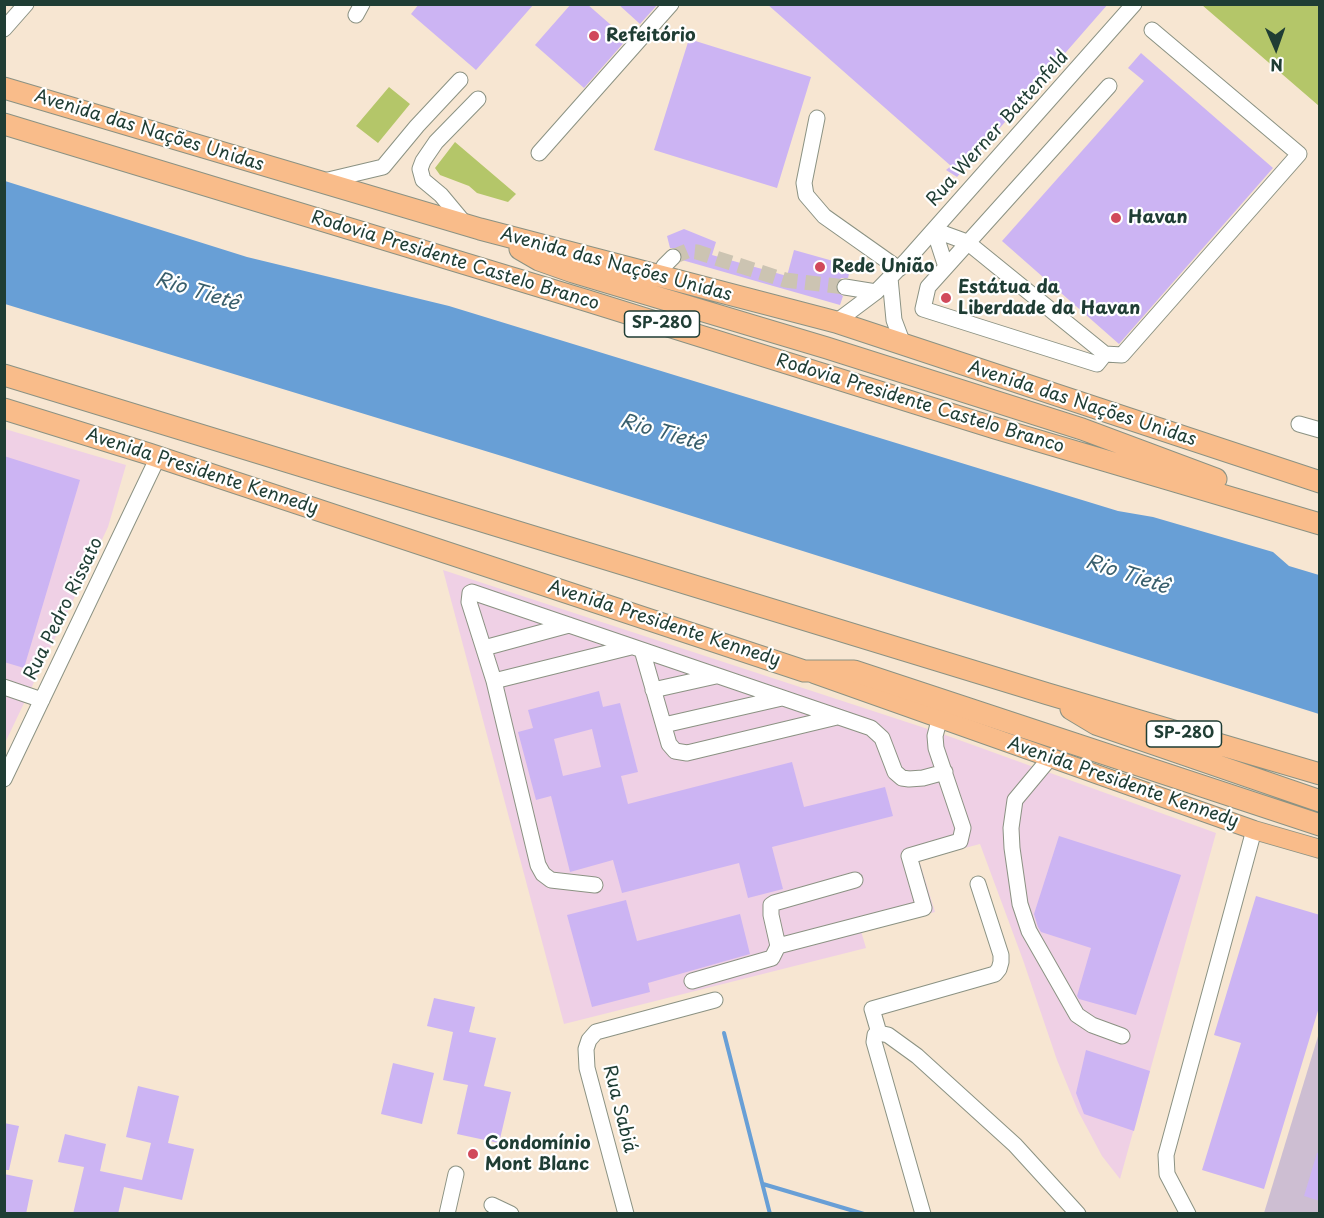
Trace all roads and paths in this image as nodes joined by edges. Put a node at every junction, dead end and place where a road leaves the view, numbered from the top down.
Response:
1 (26, 4) edge
2 (671, 4) edge
3 (1134, 4) edge
4 (4, 29) edge
5 (1152, 30) dead end
6 (460, 80) dead end
7 (1109, 86) dead end
8 (4, 88) edge
9 (478, 99) dead end
10 (817, 118) dead end
11 (4, 124) edge
12 (399, 149) junction
13 (539, 153) dead end
14 (422, 165) junction
15 (322, 182) junction
16 (473, 227) junction
17 (934, 230) junction
18 (968, 242) junction
19 (673, 258) tunnel mouth
20 (946, 267) junction
21 (894, 274) junction
22 (659, 276) junction
23 (845, 287) tunnel mouth
24 (876, 292) junction
25 (836, 322) junction
26 (903, 344) junction
27 (1105, 354) junction
28 (4, 375) edge
29 (4, 409) edge
30 (1299, 424) dead end
31 (1320, 430) edge
32 (158, 457) junction
33 (1320, 482) edge
34 (1258, 504) junction
35 (1320, 524) edge
36 (569, 625) junction
37 (484, 648) junction
38 (636, 648) junction
39 (804, 671) junction
40 (716, 676) junction
41 (494, 681) junction
42 (4, 687) edge
43 (653, 690) junction
44 (1048, 694) junction
45 (782, 698) junction
46 (42, 700) junction
47 (837, 717) junction
48 (940, 717) junction
49 (664, 725) junction
50 (1050, 759) junction
51 (945, 772) junction
52 (1320, 774) edge
53 (4, 779) edge
54 (1320, 801) edge
55 (1320, 825) edge
56 (1254, 830) junction
57 (1320, 849) edge
58 (855, 880) dead end
59 (978, 884) dead end
60 (595, 885) dead end
61 (778, 946) junction
62 (692, 981) dead end
63 (716, 1000) dead end
64 (1122, 1036) dead end
65 (877, 1037) junction
66 (456, 1174) dead end
67 (492, 1205) dead end
68 (447, 1214) edge
69 (511, 1214) edge
70 (626, 1214) edge
71 (923, 1214) edge
72 (1078, 1214) edge
73 (1188, 1214) edge

1 - 4 street
2 - 13 street
3 - 17 street, Rua Werner Battenfeld
5 - 27 street
6 - 12 street
7 - 18 street
8 - 15 highway, Avenida das Nações Unidas
9 - 14 street
10 - 21 street
11 - 34 highway, Rodovia Presidente Castelo Branco / SP-280
12 - 14 street
12 - 15 street
14 - 16 street
15 - 16 highway, Avenida das Nações Unidas
16 - 22 highway, Avenida das Nações Unidas
16 - 34 highway
17 - 18 street
17 - 20 street
17 - 21 street, Rua Werner Battenfeld
18 - 20 street
18 - 27 street
19 - 22 street
20 - 27 street
21 - 24 street, Rua Werner Battenfeld
21 - 26 street
22 - 25 highway, Avenida das Nações Unidas
23 - 24 street
24 - 25 street, Rua Werner Battenfeld
25 - 26 highway, Avenida das Nações Unidas
26 - 33 highway, Avenida das Nações Unidas
28 - 44 highway, SP-280
29 - 32 highway, Avenida Presidente Kennedy
30 - 31 street
32 - 39 highway, Avenida Presidente Kennedy
32 - 46 street, Rua Pedro Rissato
34 - 35 highway, Rodovia Presidente Castelo Branco / SP-280
36 - 37 street
36 - 37 street
36 - 38 street
37 - 41 street
38 - 40 street
38 - 41 street
38 - 43 street
39 - 48 main road, Avenida Presidente Kennedy
39 - 55 highway
40 - 43 street
40 - 45 street
41 - 60 street
42 - 46 street
43 - 49 street
44 - 52 highway, SP-280
44 - 54 highway
45 - 47 street
45 - 49 street
46 - 53 street, Rua Pedro Rissato
47 - 49 street
47 - 51 street
48 - 50 main road, Avenida Presidente Kennedy
48 - 51 street
50 - 56 main road, Avenida Presidente Kennedy
50 - 64 street
51 - 61 street
56 - 57 main road, Avenida Presidente Kennedy
56 - 73 street
58 - 61 street
59 - 65 street
61 - 62 street
63 - 70 street, Rua Sabiá
65 - 71 street
65 - 72 street
66 - 68 street
67 - 69 street

